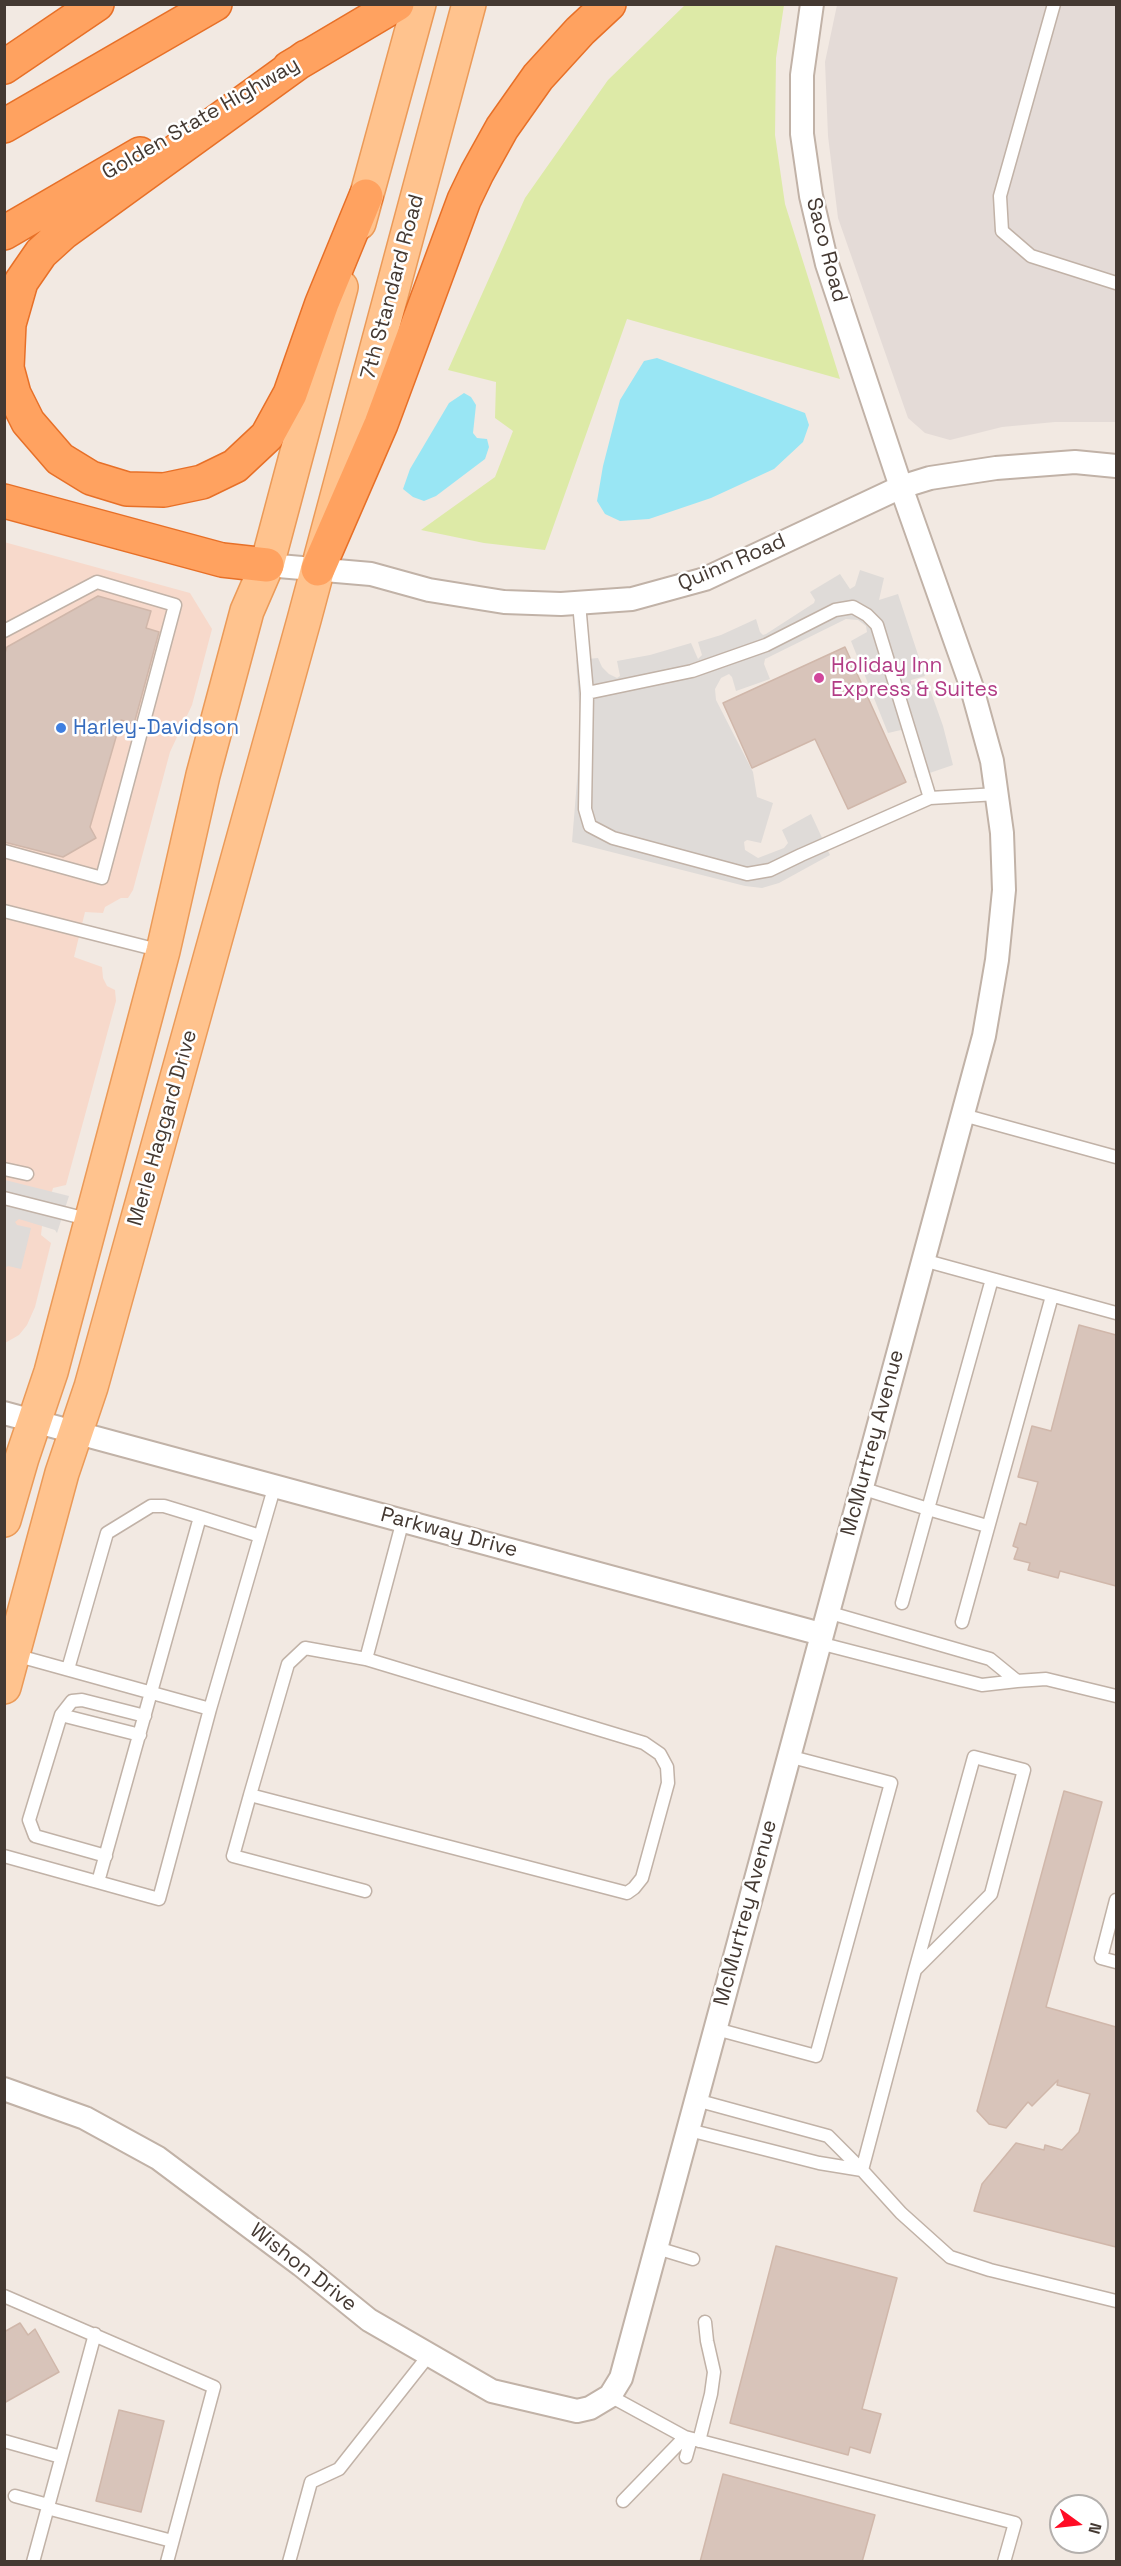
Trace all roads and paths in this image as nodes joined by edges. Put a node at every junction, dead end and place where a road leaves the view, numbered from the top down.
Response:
1 (97, 4) edge
2 (215, 4) edge
3 (397, 4) edge
4 (419, 4) edge
5 (469, 4) edge
6 (609, 4) edge
7 (812, 4) edge
8 (1054, 4) edge
9 (306, 57) junction
10 (4, 67) edge
11 (4, 126) edge
12 (366, 196) junction
13 (4, 233) edge
14 (1116, 283) edge
15 (1116, 466) edge
16 (901, 487) junction
17 (4, 501) edge
18 (267, 565) junction
19 (318, 569) junction
20 (579, 603) junction
21 (4, 631) edge
22 (587, 693) junction
23 (997, 794) junction
24 (930, 798) junction
25 (4, 851) edge
26 (4, 911) edge
27 (163, 951) junction
28 (963, 1114) junction
29 (1116, 1157) edge
30 (4, 1169) edge
31 (27, 1174) dead end
32 (4, 1198) edge
33 (92, 1220) junction
34 (923, 1260) junction
35 (992, 1279) junction
36 (1052, 1296) junction
37 (1116, 1313) edge
38 (19, 1417) edge
39 (76, 1432) junction
40 (275, 1485) junction
41 (861, 1488) junction
42 (928, 1509) junction
43 (200, 1517) junction
44 (4, 1520) edge
45 (403, 1520) junction
46 (987, 1526) junction
47 (260, 1536) junction
48 (902, 1603) dead end
49 (827, 1612) junction
50 (962, 1622) dead end
51 (820, 1639) junction
52 (13, 1654) junction
53 (366, 1659) junction
54 (68, 1669) junction
55 (1017, 1681) junction
56 (4, 1687) edge
57 (151, 1691) junction
58 (1116, 1696) edge
59 (210, 1709) junction
60 (61, 1715) junction
61 (145, 1716) junction
62 (140, 1735) junction
63 (788, 1756) junction
64 (250, 1795) junction
65 (4, 1856) edge
66 (106, 1856) junction
67 (99, 1882) junction
68 (365, 1891) dead end
69 (1116, 1900) edge
70 (1116, 1962) edge
71 (915, 1970) junction
72 (716, 2029) junction
73 (4, 2089) edge
74 (696, 2100) junction
75 (688, 2130) junction
76 (862, 2170) junction
77 (657, 2248) junction
78 (693, 2259) dead end
79 (4, 2296) edge
80 (1116, 2301) edge
81 (705, 2322) dead end
82 (96, 2334) junction
83 (429, 2355) junction
84 (610, 2396) junction
85 (692, 2439) junction
86 (4, 2441) edge
87 (62, 2457) junction
88 (686, 2457) dead end
89 (15, 2496) dead end
90 (623, 2501) dead end
91 (48, 2506) junction
92 (172, 2541) junction
93 (33, 2562) edge
94 (166, 2562) edge
95 (289, 2562) edge
96 (1004, 2562) edge

1 - 10 highway
2 - 11 highway
3 - 9 highway, Golden State Highway
4 - 12 main road
5 - 19 main road, 7th Standard Road
6 - 19 highway
7 - 16 street, Saco Road
8 - 14 lane
9 - 12 highway
9 - 13 highway, Golden State Highway
12 - 18 main road
15 - 16 street, Quinn Road
16 - 20 street, Quinn Road
16 - 23 street, McMurtrey Avenue
17 - 18 highway
18 - 19 street, Quinn Road
18 - 27 main road, Merle Haggard Drive
19 - 20 street, Quinn Road
19 - 39 main road, Merle Haggard Drive
20 - 22 lane
21 - 25 lane
22 - 24 lane
22 - 24 lane
23 - 24 lane
23 - 28 street, McMurtrey Avenue
26 - 27 lane
27 - 33 main road, Merle Haggard Drive
28 - 29 lane
28 - 34 street, McMurtrey Avenue
30 - 31 lane
32 - 33 lane
33 - 38 main road, Merle Haggard Drive
34 - 35 lane
34 - 41 street, McMurtrey Avenue
35 - 36 lane
35 - 42 lane
36 - 37 lane
36 - 46 lane
38 - 39 street, Parkway Drive
38 - 44 main road, Merle Haggard Drive
39 - 40 street, Parkway Drive
39 - 52 main road, Merle Haggard Drive
40 - 45 street, Parkway Drive
40 - 47 lane
41 - 42 lane
41 - 49 street, McMurtrey Avenue
42 - 46 lane
42 - 48 lane
43 - 47 lane
43 - 54 lane
43 - 57 lane
45 - 51 street, Parkway Drive
45 - 53 lane
46 - 50 lane
47 - 59 lane
49 - 51 street, McMurtrey Avenue
49 - 55 lane
51 - 55 lane
51 - 63 street, McMurtrey Avenue
52 - 54 lane
52 - 56 main road, Merle Haggard Drive
53 - 64 lane
53 - 64 lane
54 - 57 lane
55 - 58 lane
57 - 59 lane
57 - 61 lane
59 - 67 lane
60 - 61 lane
60 - 62 lane
60 - 66 lane
61 - 62 lane
62 - 66 lane
63 - 72 street, McMurtrey Avenue
63 - 72 lane
64 - 68 lane
65 - 67 lane
66 - 67 lane
69 - 70 lane
71 - 71 lane
71 - 76 lane
72 - 74 street, McMurtrey Avenue
73 - 83 street, Wishon Drive
74 - 75 street, McMurtrey Avenue
74 - 76 lane
75 - 76 lane
75 - 77 street, McMurtrey Avenue
76 - 80 lane
77 - 78 lane
77 - 84 street, McMurtrey Avenue
79 - 82 lane
81 - 85 lane
82 - 87 lane
82 - 92 lane
83 - 84 street, Wishon Drive
83 - 95 lane
84 - 85 lane
85 - 88 lane
85 - 90 lane
85 - 96 lane
86 - 87 lane
87 - 91 lane
89 - 91 lane
91 - 92 lane
91 - 93 lane
92 - 94 lane

